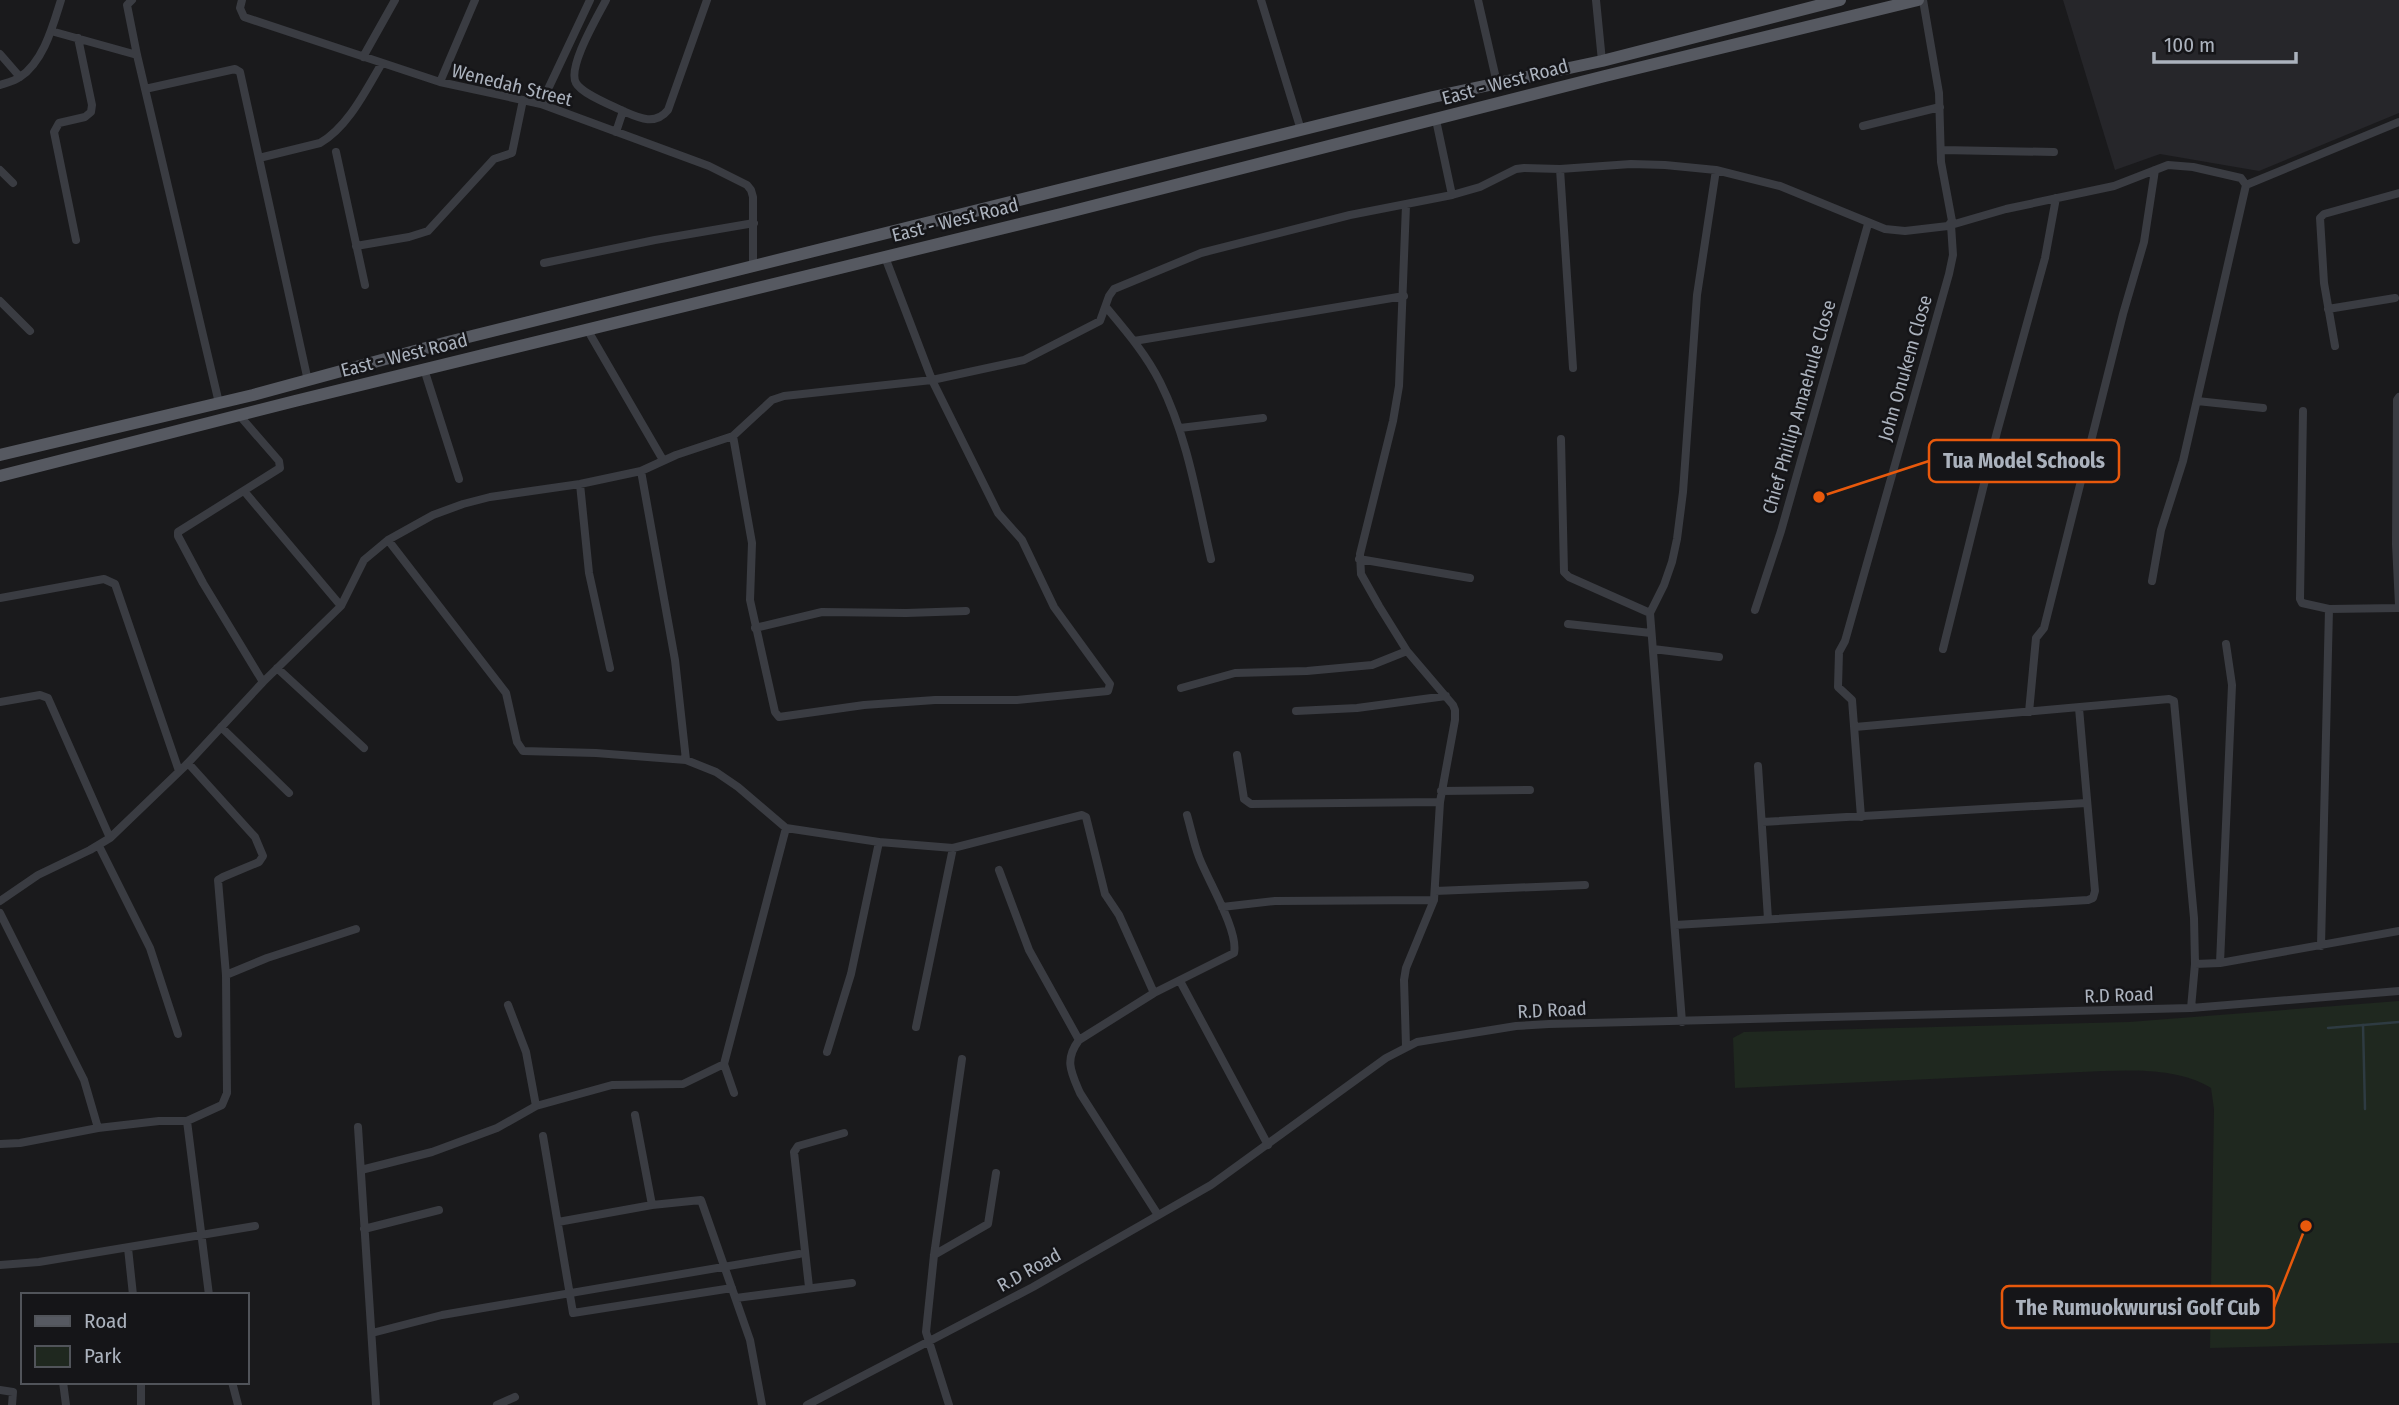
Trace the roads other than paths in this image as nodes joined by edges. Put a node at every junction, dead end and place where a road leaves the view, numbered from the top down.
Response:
1 (61, 0) edge
2 (132, 0) edge
3 (242, 0) edge
4 (395, 0) edge
5 (475, 0) edge
6 (590, 0) edge
7 (606, 0) edge
8 (707, 0) edge
9 (1261, 0) edge
10 (1478, 0) edge
11 (1597, 0) edge
12 (1840, 0) edge
13 (1921, 0) edge
14 (51, 31) junction
15 (78, 38) junction
16 (0, 54) edge
17 (137, 55) junction
18 (363, 57) junction
19 (1602, 61) junction
20 (382, 63) junction
21 (20, 77) junction
22 (439, 82) junction
23 (1497, 83) junction
24 (0, 85) edge
25 (145, 89) junction
26 (523, 100) junction
27 (541, 104) junction
28 (1940, 107) junction
29 (623, 111) junction
30 (1436, 120) junction
31 (2399, 122) edge
32 (1863, 126) dead end
33 (1301, 130) junction
34 (616, 132) junction
35 (1941, 150) junction
36 (336, 152) dead end
37 (2054, 152) dead end
38 (259, 158) junction
39 (1560, 169) junction
40 (0, 170) edge
41 (1716, 170) junction
42 (2155, 170) junction
43 (13, 183) dead end
44 (2246, 185) junction
45 (1056, 192) junction
46 (2399, 193) edge
47 (1452, 195) junction
48 (2056, 198) junction
49 (1406, 205) junction
50 (1061, 214) junction
51 (754, 223) junction
52 (1868, 224) junction
53 (1951, 225) junction
54 (76, 240) dead end
55 (356, 246) junction
56 (885, 257) junction
57 (544, 264) dead end
58 (753, 266) junction
59 (365, 285) dead end
60 (1404, 296) junction
61 (2395, 298) dead end
62 (0, 301) edge
63 (1106, 307) junction
64 (2328, 309) junction
65 (587, 329) junction
66 (30, 331) dead end
67 (1134, 341) junction
68 (2334, 346) dead end
69 (1573, 368) dead end
70 (424, 369) junction
71 (932, 380) junction
72 (308, 381) junction
73 (2399, 397) edge
74 (2197, 401) junction
75 (219, 403) junction
76 (2263, 408) dead end
77 (2303, 411) dead end
78 (239, 415) junction
79 (1263, 418) dead end
80 (1180, 428) junction
81 (733, 436) junction
82 (1561, 439) dead end
83 (2, 451) edge
84 (663, 460) junction
85 (641, 471) junction
86 (0, 476) edge
87 (459, 479) dead end
88 (580, 484) junction
89 (244, 491) junction
90 (388, 540) junction
91 (1211, 559) dead end
92 (1359, 559) junction
93 (1470, 578) dead end
94 (2152, 581) dead end
95 (0, 598) edge
96 (341, 606) junction
97 (2399, 607) edge
98 (2329, 609) junction
99 (1755, 610) dead end
100 (966, 611) dead end
101 (1650, 613) junction
102 (1568, 624) dead end
103 (755, 628) junction
104 (1651, 633) junction
105 (2226, 643) dead end
106 (1653, 649) junction
107 (1943, 649) dead end
108 (1407, 651) junction
109 (1719, 657) dead end
110 (278, 668) junction
111 (610, 668) dead end
112 (263, 682) junction
113 (1181, 688) dead end
114 (1446, 696) junction
115 (0, 702) edge
116 (2079, 708) junction
117 (1296, 711) dead end
118 (2029, 712) junction
119 (221, 727) junction
120 (1855, 727) junction
121 (364, 748) dead end
122 (1237, 755) dead end
123 (686, 760) junction
124 (188, 763) junction
125 (1758, 766) dead end
126 (179, 771) junction
127 (1530, 790) dead end
128 (1441, 791) junction
129 (289, 793) dead end
130 (1440, 802) junction
131 (2086, 803) junction
132 (1186, 815) dead end
133 (1861, 817) junction
134 (1762, 822) junction
135 (786, 828) junction
136 (110, 838) junction
137 (879, 842) junction
138 (99, 846) junction
139 (953, 848) junction
140 (999, 870) dead end
141 (1585, 885) dead end
142 (1434, 895) junction
143 (0, 901) edge
144 (1222, 907) junction
145 (0, 913) edge
146 (1768, 919) junction
147 (1675, 925) junction
148 (356, 929) dead end
149 (2399, 930) edge
150 (2321, 946) junction
151 (2220, 963) junction
152 (2194, 964) junction
153 (226, 975) junction
154 (1180, 981) junction
155 (2399, 991) edge
156 (1154, 993) junction
157 (508, 1005) dead end
158 (2191, 1008) junction
159 (1682, 1022) junction
160 (916, 1027) dead end
161 (178, 1034) dead end
162 (1079, 1040) junction
163 (1406, 1046) junction
164 (827, 1052) dead end
165 (962, 1059) dead end
166 (724, 1064) junction
167 (734, 1093) dead end
168 (536, 1106) junction
169 (635, 1115) dead end
170 (187, 1121) junction
171 (358, 1126) dead end
172 (98, 1128) junction
173 (844, 1132) dead end
174 (543, 1136) dead end
175 (0, 1144) edge
176 (1268, 1145) junction
177 (360, 1170) junction
178 (996, 1173) dead end
179 (652, 1205) junction
180 (439, 1209) dead end
181 (1158, 1216) junction
182 (558, 1222) junction
183 (255, 1226) dead end
184 (364, 1229) junction
185 (202, 1236) junction
186 (128, 1248) junction
187 (799, 1254) dead end
188 (934, 1255) junction
189 (0, 1265) edge
190 (852, 1283) dead end
191 (809, 1287) junction
192 (732, 1288) junction
193 (133, 1293) edge
194 (209, 1293) edge
195 (736, 1298) junction
196 (372, 1333) junction
197 (928, 1343) junction
198 (63, 1384) edge
199 (141, 1384) edge
200 (232, 1384) edge
201 (0, 1390) edge
202 (515, 1397) dead end
203 (12, 1405) edge
204 (66, 1405) edge
205 (141, 1405) edge
206 (237, 1405) edge
207 (376, 1405) edge
208 (497, 1405) edge
209 (762, 1405) edge
210 (807, 1405) edge
211 (948, 1405) edge

1 - 14 street
2 - 17 street
3 - 18 street, Wenedah Street
4 - 18 street
5 - 22 street
6 - 27 street
7 - 29 street
8 - 29 street
9 - 33 street
10 - 23 street
11 - 19 street
12 - 19 main road, East - West Road
13 - 28 street, John Onukem Close
13 - 30 main road, East - West Road
14 - 15 street
14 - 21 street
15 - 17 street
15 - 54 street
16 - 21 street
17 - 25 street
18 - 20 street, Wenedah Street
19 - 23 main road, East - West Road
20 - 22 street, Wenedah Street
20 - 38 street
21 - 24 street
22 - 26 street, Wenedah Street
23 - 33 main road, East - West Road
25 - 38 street
25 - 75 street
26 - 27 street, Wenedah Street
26 - 55 street
27 - 34 street, Wenedah Street
28 - 32 street
28 - 35 street, John Onukem Close
29 - 34 street
30 - 47 street
30 - 50 main road, East - West Road
31 - 44 street
33 - 45 main road, East - West Road
34 - 51 street, Wenedah Street
35 - 37 street
35 - 53 street, John Onukem Close
36 - 55 street
38 - 72 street
39 - 41 street
39 - 47 street
39 - 69 street
40 - 43 street
41 - 52 street
41 - 101 street
42 - 44 street
42 - 48 street
42 - 118 street
44 - 74 street
45 - 50 main road
45 - 58 main road, East - West Road
46 - 64 street
47 - 49 street
48 - 53 street
48 - 107 street
49 - 60 street
49 - 63 street
50 - 56 main road, East - West Road
51 - 57 street
51 - 58 street, Wenedah Street
52 - 53 street
52 - 99 street, Chief Phillip Amaehule Close
53 - 120 street, John Onukem Close
55 - 59 street
56 - 65 main road, East - West Road
56 - 71 street
58 - 72 main road, East - West Road
60 - 67 street
60 - 92 street
61 - 64 street
62 - 66 street
63 - 67 street
63 - 71 street
64 - 68 street
65 - 70 main road, East - West Road
65 - 84 street
67 - 80 street
70 - 78 main road, East - West Road
70 - 87 street
71 - 81 street
71 - 103 street
72 - 75 main road, East - West Road
73 - 97 street
74 - 76 street
74 - 94 street
75 - 83 main road, East - West Road
77 - 98 street
78 - 86 main road, East - West Road
78 - 89 street
79 - 80 street
80 - 91 street
81 - 84 street
81 - 103 street
82 - 101 street
84 - 85 street
85 - 88 street
85 - 123 street
88 - 90 street
88 - 111 street
89 - 96 street
89 - 112 street
90 - 96 street
90 - 123 street
92 - 93 street
92 - 108 street
95 - 126 street
96 - 110 street
97 - 98 street
98 - 150 street
100 - 103 street
101 - 104 street
102 - 104 street
104 - 106 street
105 - 151 street
106 - 109 street
106 - 147 street
108 - 113 street
108 - 114 street
110 - 112 street
110 - 121 street
112 - 119 street
114 - 117 street
114 - 128 street
115 - 136 street
116 - 118 street
116 - 131 street
116 - 152 street
118 - 120 street
119 - 124 street
119 - 129 street
120 - 133 street
122 - 130 street
123 - 135 street
124 - 126 street
124 - 153 street
125 - 134 street
126 - 136 street
127 - 128 street
128 - 130 street
130 - 142 street
131 - 133 street
131 - 146 street
132 - 144 street
133 - 134 street
134 - 146 street
135 - 137 street
135 - 166 street
136 - 138 street
137 - 139 street
137 - 164 street
138 - 143 street
138 - 161 street
139 - 156 street
139 - 160 street
140 - 162 street
141 - 142 street
142 - 144 street
142 - 163 street
144 - 154 street
145 - 172 street
146 - 147 street
147 - 159 street
148 - 153 street
149 - 150 street
150 - 151 street
151 - 152 street
152 - 158 street
153 - 170 street
154 - 156 street
154 - 176 street
155 - 158 street, R.D Road
156 - 162 street
157 - 168 street
158 - 159 street, R.D Road
159 - 163 street, R.D Road
162 - 181 street
163 - 176 street, R.D Road
165 - 188 street
166 - 167 street
166 - 168 street
168 - 177 street
169 - 179 street
170 - 172 street
170 - 185 street
171 - 177 street
172 - 175 street
173 - 191 street
174 - 182 street
176 - 181 street, R.D Road
177 - 184 street
178 - 188 street
179 - 182 street
179 - 192 street
180 - 184 street
181 - 197 street, R.D Road
182 - 192 street
183 - 185 street
184 - 196 street
185 - 186 street
185 - 194 street
186 - 189 street
186 - 193 street
187 - 196 street
188 - 197 street
190 - 191 street
191 - 195 street
192 - 195 street
195 - 209 street
196 - 207 street
197 - 210 street, R.D Road
197 - 211 street
198 - 204 street
199 - 205 street
200 - 206 street
201 - 203 street
202 - 208 street

